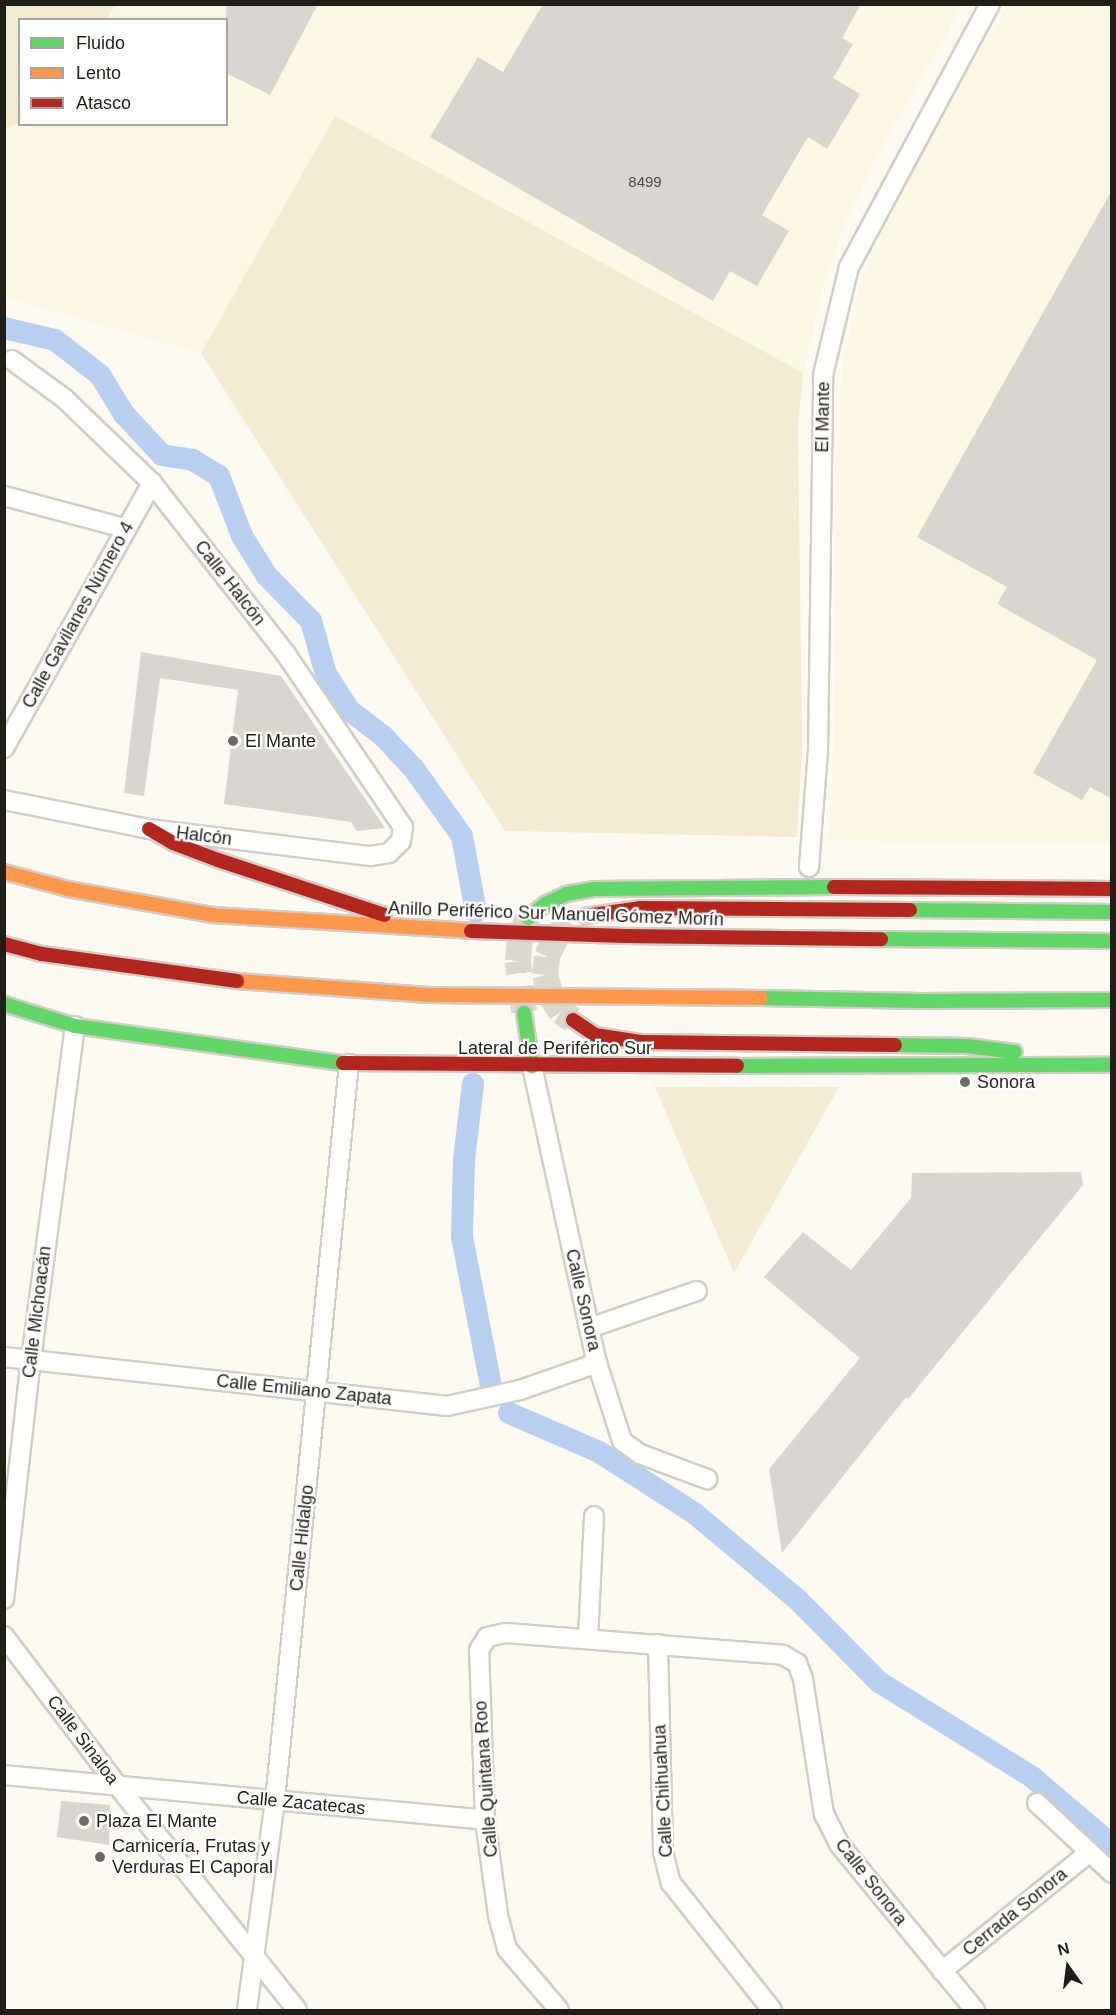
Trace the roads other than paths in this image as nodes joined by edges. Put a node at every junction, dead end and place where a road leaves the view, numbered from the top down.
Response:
1 (990, 4) edge
2 (12, 360) dead end
3 (152, 483) junction
4 (4, 496) edge
5 (124, 528) junction
6 (4, 748) edge
7 (4, 800) edge
8 (148, 829) junction
9 (401, 841) joint
10 (809, 867) dead end
11 (4, 872) edge
12 (1112, 889) edge
13 (1112, 912) edge
14 (585, 916) tunnel mouth
15 (528, 918) tunnel mouth
16 (429, 929) junction
17 (1112, 941) edge
18 (4, 944) edge
19 (4, 954) edge
20 (42, 954) junction
21 (1112, 1000) edge
22 (4, 1004) edge
23 (524, 1013) tunnel mouth
24 (573, 1020) tunnel mouth
25 (75, 1026) junction
26 (349, 1064) junction
27 (1112, 1065) edge
28 (532, 1066) junction
29 (697, 1291) dead end
30 (589, 1328) junction
31 (4, 1357) edge
32 (31, 1360) junction
33 (597, 1363) junction
34 (317, 1390) junction
35 (707, 1479) dead end
36 (594, 1516) dead end
37 (4, 1599) edge
38 (4, 1636) edge
39 (588, 1639) junction
40 (658, 1644) junction
41 (4, 1774) edge
42 (117, 1785) junction
43 (275, 1800) junction
44 (1037, 1803) dead end
45 (485, 1820) junction
46 (1089, 1853) junction
47 (1112, 1873) edge
48 (253, 1955) junction
49 (942, 1971) junction
50 (247, 2010) edge
51 (297, 2010) edge
52 (559, 2010) edge
53 (772, 2010) edge
54 (975, 2010) edge

1 - 10 street, El Mante
2 - 3 street, Calle Halcón
3 - 5 street, Calle Gavilanes Número 4
3 - 9 street, Calle Halcón
4 - 5 street
5 - 6 street, Calle Gavilanes Número 4
7 - 8 street, Halcón
8 - 9 street, Halcón
8 - 16 main road
11 - 16 main road, Anillo Periférico Sur Manuel Gómez Morín
12 - 15 main road
13 - 14 main road
16 - 17 main road, Anillo Periférico Sur Manuel Gómez Morín
18 - 20 main road
19 - 20 main road
20 - 21 main road
22 - 25 main road, Lateral de Periférico Sur
23 - 28 main road
24 - 27 main road
25 - 26 main road, Lateral de Periférico Sur
25 - 32 street, Calle Michoacán
26 - 28 main road, Lateral de Periférico Sur
26 - 34 street, Calle Hidalgo
27 - 28 main road, Lateral de Periférico Sur
28 - 30 street, Calle Sonora
29 - 30 street
30 - 33 street, Calle Sonora
31 - 32 street, Calle Emiliano Zapata
32 - 34 street, Calle Emiliano Zapata
32 - 37 street, Calle Michoacán
33 - 34 street, Calle Emiliano Zapata
33 - 35 street, Calle Sonora
34 - 43 street, Calle Hidalgo
36 - 39 street
38 - 42 street, Calle Sinaloa
39 - 40 street
39 - 45 street, Calle Quintana Roo
40 - 49 street, Calle Sonora
40 - 53 street, Calle Chihuahua
41 - 42 street, Calle Zacatecas
42 - 43 street, Calle Zacatecas
42 - 48 street, Calle Sinaloa
43 - 45 street, Calle Zacatecas
43 - 48 street, Calle Hidalgo
44 - 46 street
45 - 52 street, Calle Quintana Roo
46 - 47 street
46 - 49 street, Cerrada Sonora
48 - 50 street, Calle Hidalgo
48 - 51 street, Calle Sinaloa
49 - 54 street, Calle Sonora

